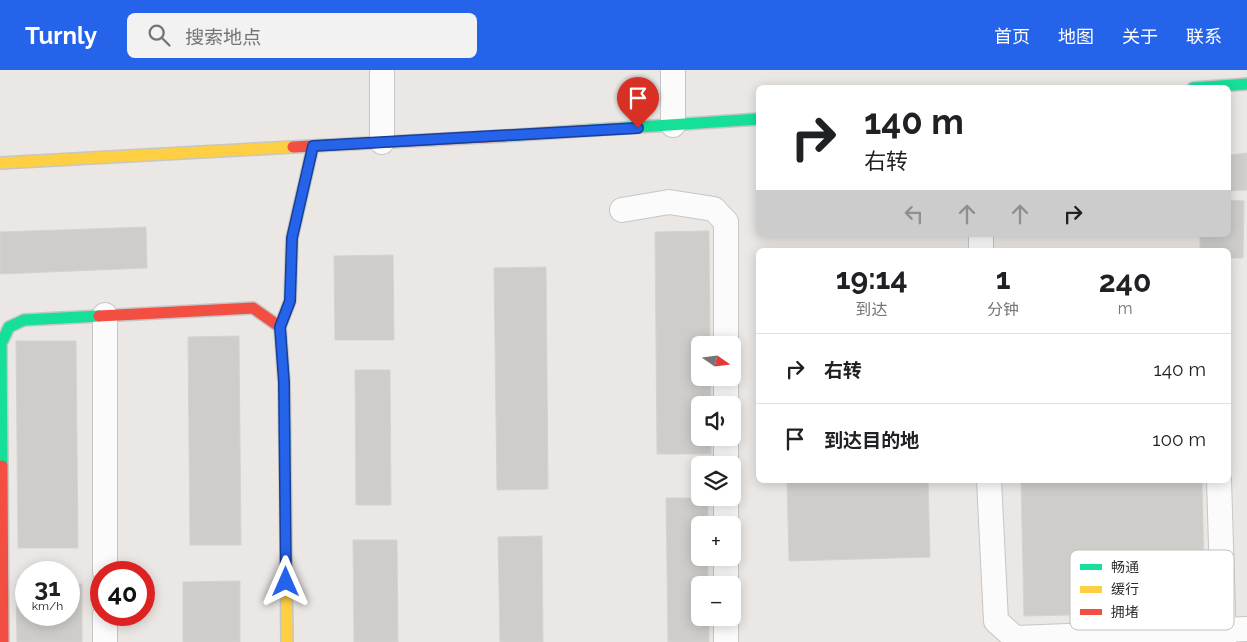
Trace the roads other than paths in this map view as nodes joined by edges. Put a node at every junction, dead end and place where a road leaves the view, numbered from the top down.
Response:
1 (382, 70) edge
2 (674, 70) edge
3 (1247, 84) edge
4 (1231, 85) edge
5 (756, 119) edge
6 (673, 125) junction
7 (382, 142) junction
8 (313, 146) junction
9 (0, 163) edge
10 (622, 210) dead end
11 (105, 315) junction
12 (280, 327) junction
13 (726, 336) edge
14 (989, 483) edge
15 (1219, 483) edge
16 (1221, 550) edge
17 (105, 561) edge
18 (105, 626) edge
19 (726, 626) edge
20 (1247, 629) edge
21 (994, 632) edge
22 (1224, 636) edge
23 (1015, 640) edge
24 (3, 642) edge
25 (105, 642) edge
26 (287, 642) edge
27 (726, 642) edge

1 - 7 street
2 - 6 street
3 - 4 street
5 - 6 street
6 - 7 street
7 - 8 street
8 - 9 street
8 - 12 street
10 - 13 street
11 - 12 street
11 - 17 street
11 - 24 street
12 - 26 street
14 - 21 street
15 - 16 street
18 - 25 street
19 - 27 street
20 - 22 street
21 - 23 street
22 - 23 street

